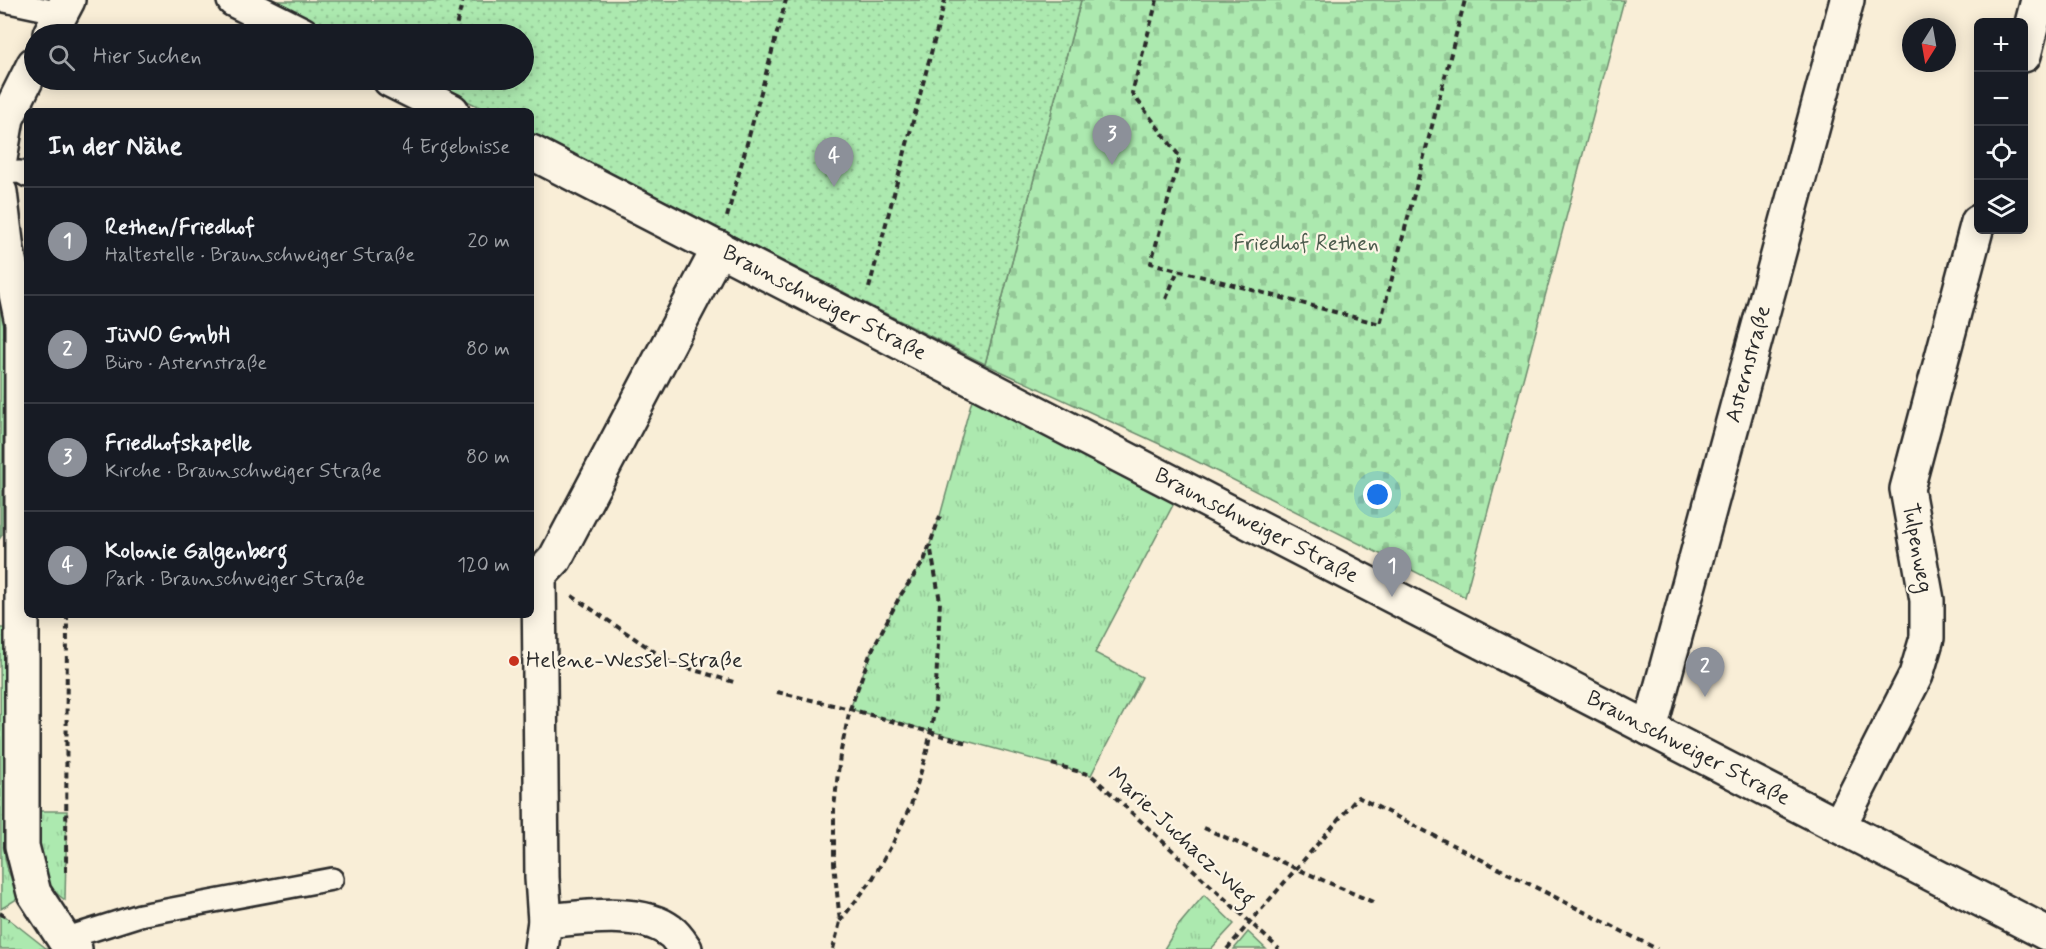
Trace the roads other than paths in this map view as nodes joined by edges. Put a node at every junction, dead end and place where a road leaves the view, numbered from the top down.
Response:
1 (0, 0) edge
2 (234, 0) edge
3 (1847, 0) edge
4 (2038, 0) edge
5 (59, 16) edge
6 (282, 24) edge
7 (2028, 39) edge
8 (24, 84) edge
9 (410, 90) edge
10 (446, 108) edge
11 (534, 154) edge
12 (0, 159) edge
13 (0, 173) edge
14 (24, 174) edge
15 (0, 192) edge
16 (1975, 234) edge
17 (719, 248) junction
18 (535, 576) edge
19 (16, 577) edge
20 (1650, 729) junction
21 (1839, 826) junction
22 (332, 879) dead end
23 (2046, 933) edge
24 (543, 935) edge
25 (61, 946) edge
26 (685, 949) edge

1 - 5 lane
2 - 6 street
3 - 20 street, Asternstraße
4 - 7 street
8 - 12 street
9 - 10 street
11 - 17 street, Braunschweiger Straße
13 - 14 lane
15 - 19 street
16 - 21 street, Tulpenweg
17 - 18 street
17 - 20 street, Braunschweiger Straße
18 - 24 street
19 - 25 street
20 - 21 street, Braunschweiger Straße
21 - 23 street, Braunschweiger Straße
22 - 25 lane
24 - 26 street

